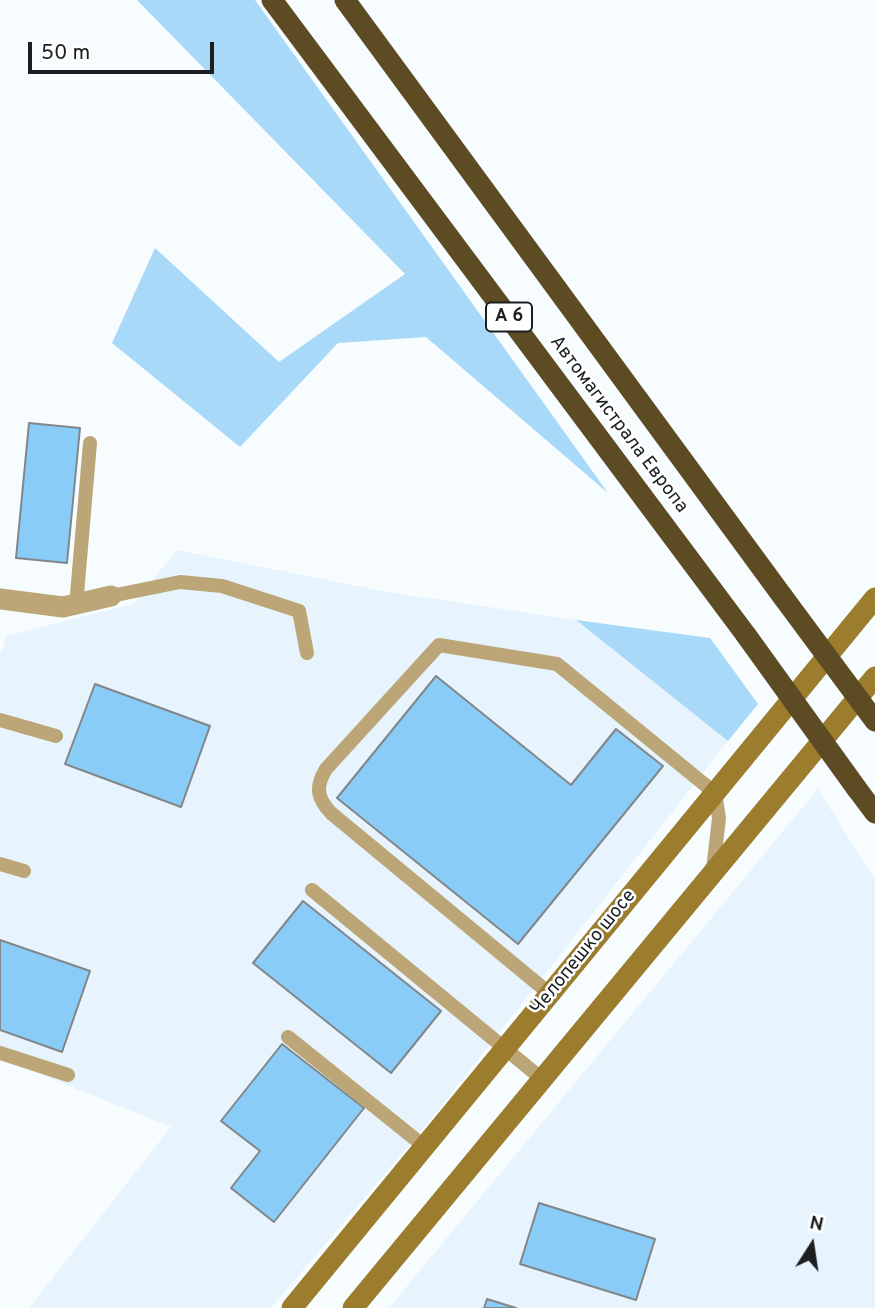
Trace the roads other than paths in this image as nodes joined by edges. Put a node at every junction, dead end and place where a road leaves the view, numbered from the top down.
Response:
1 (272, 0) edge
2 (345, 0) edge
3 (90, 443) dead end
4 (111, 596) joint
5 (875, 598) edge
6 (0, 599) edge
7 (76, 606) junction
8 (307, 653) dead end
9 (875, 677) edge
10 (0, 720) edge
11 (875, 721) edge
12 (56, 736) dead end
13 (715, 793) junction
14 (875, 813) edge
15 (0, 864) edge
16 (24, 871) dead end
17 (713, 874) junction
18 (312, 890) dead end
19 (550, 994) junction
20 (288, 1037) dead end
21 (505, 1049) junction
22 (0, 1053) edge
23 (68, 1075) dead end
24 (542, 1079) junction
25 (425, 1147) junction
26 (292, 1308) edge
27 (353, 1308) edge

1 - 14 highway, Автомагистрала Европа / A 6, bridge
2 - 11 highway, Автомагистрала Европа / A 6, bridge
3 - 7 lane
4 - 7 street
4 - 8 lane
5 - 13 main road, Челопешко шосе
6 - 7 street
9 - 17 main road
10 - 12 lane
13 - 17 lane
13 - 19 main road, Челопешко шосе
13 - 19 lane
15 - 16 lane
17 - 24 main road
18 - 21 lane
19 - 21 main road, Челопешко шосе
20 - 25 lane
21 - 24 lane
21 - 25 main road, Челопешко шосе
22 - 23 lane
24 - 27 main road
25 - 26 main road, Челопешко шосе

